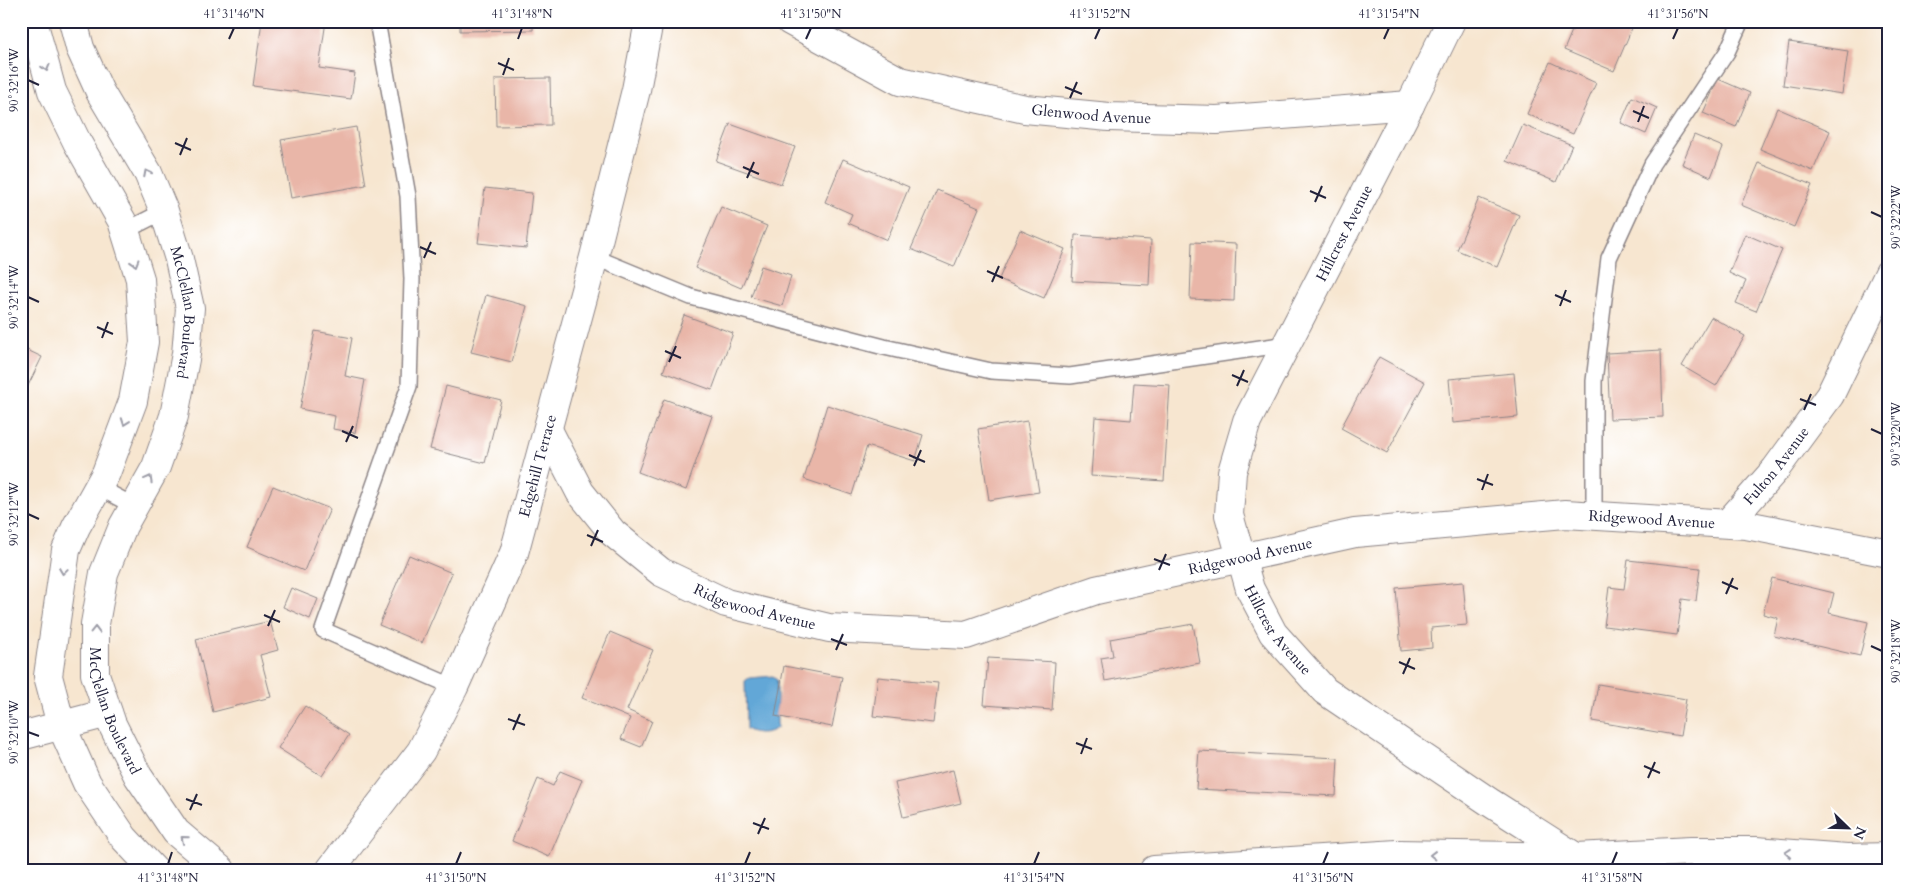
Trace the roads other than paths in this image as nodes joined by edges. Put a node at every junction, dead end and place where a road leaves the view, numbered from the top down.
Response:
1 (33, 21) edge
2 (73, 21) edge
3 (377, 21) edge
4 (649, 21) edge
5 (790, 21) edge
6 (1451, 21) edge
7 (1741, 21) edge
8 (1410, 105) junction
9 (164, 211) junction
10 (125, 231) junction
11 (594, 257) junction
12 (1889, 273) edge
13 (1286, 344) junction
14 (548, 430) junction
15 (98, 487) junction
16 (134, 506) junction
17 (1594, 515) junction
18 (1728, 523) junction
19 (1889, 553) edge
20 (1241, 558) junction
21 (454, 687) junction
22 (108, 713) junction
23 (61, 725) junction
24 (21, 736) edge
25 (1889, 857) edge
26 (1587, 863) edge
27 (154, 870) edge
28 (221, 870) edge
29 (330, 870) edge
30 (1154, 870) edge

1 -> 10 street
9 -> 2 street, McClellan Boulevard
3 - 21 lane
4 - 11 street, Edgehill Terrace
5 - 8 street, Glenwood Avenue
6 - 8 street, Hillcrest Avenue
7 - 17 lane
8 - 13 street, Hillcrest Avenue
9 - 10 lane
16 -> 9 street, McClellan Boulevard
10 -> 15 street
11 - 13 lane
11 - 14 street, Edgehill Terrace
12 - 18 street, Fulton Avenue
13 - 20 street, Hillcrest Avenue
14 - 20 street, Ridgewood Avenue
14 - 21 street, Edgehill Terrace
15 - 16 lane
15 -> 23 street
22 -> 16 street, McClellan Boulevard
17 - 18 street, Ridgewood Avenue
17 - 20 street, Ridgewood Avenue
18 - 19 street, Ridgewood Avenue
20 - 26 street, Hillcrest Avenue
21 - 29 street, Edgehill Terrace
22 - 23 street
28 -> 22 street, McClellan Boulevard
23 - 24 street
23 - 27 street
25 -> 26 street
26 -> 30 street

